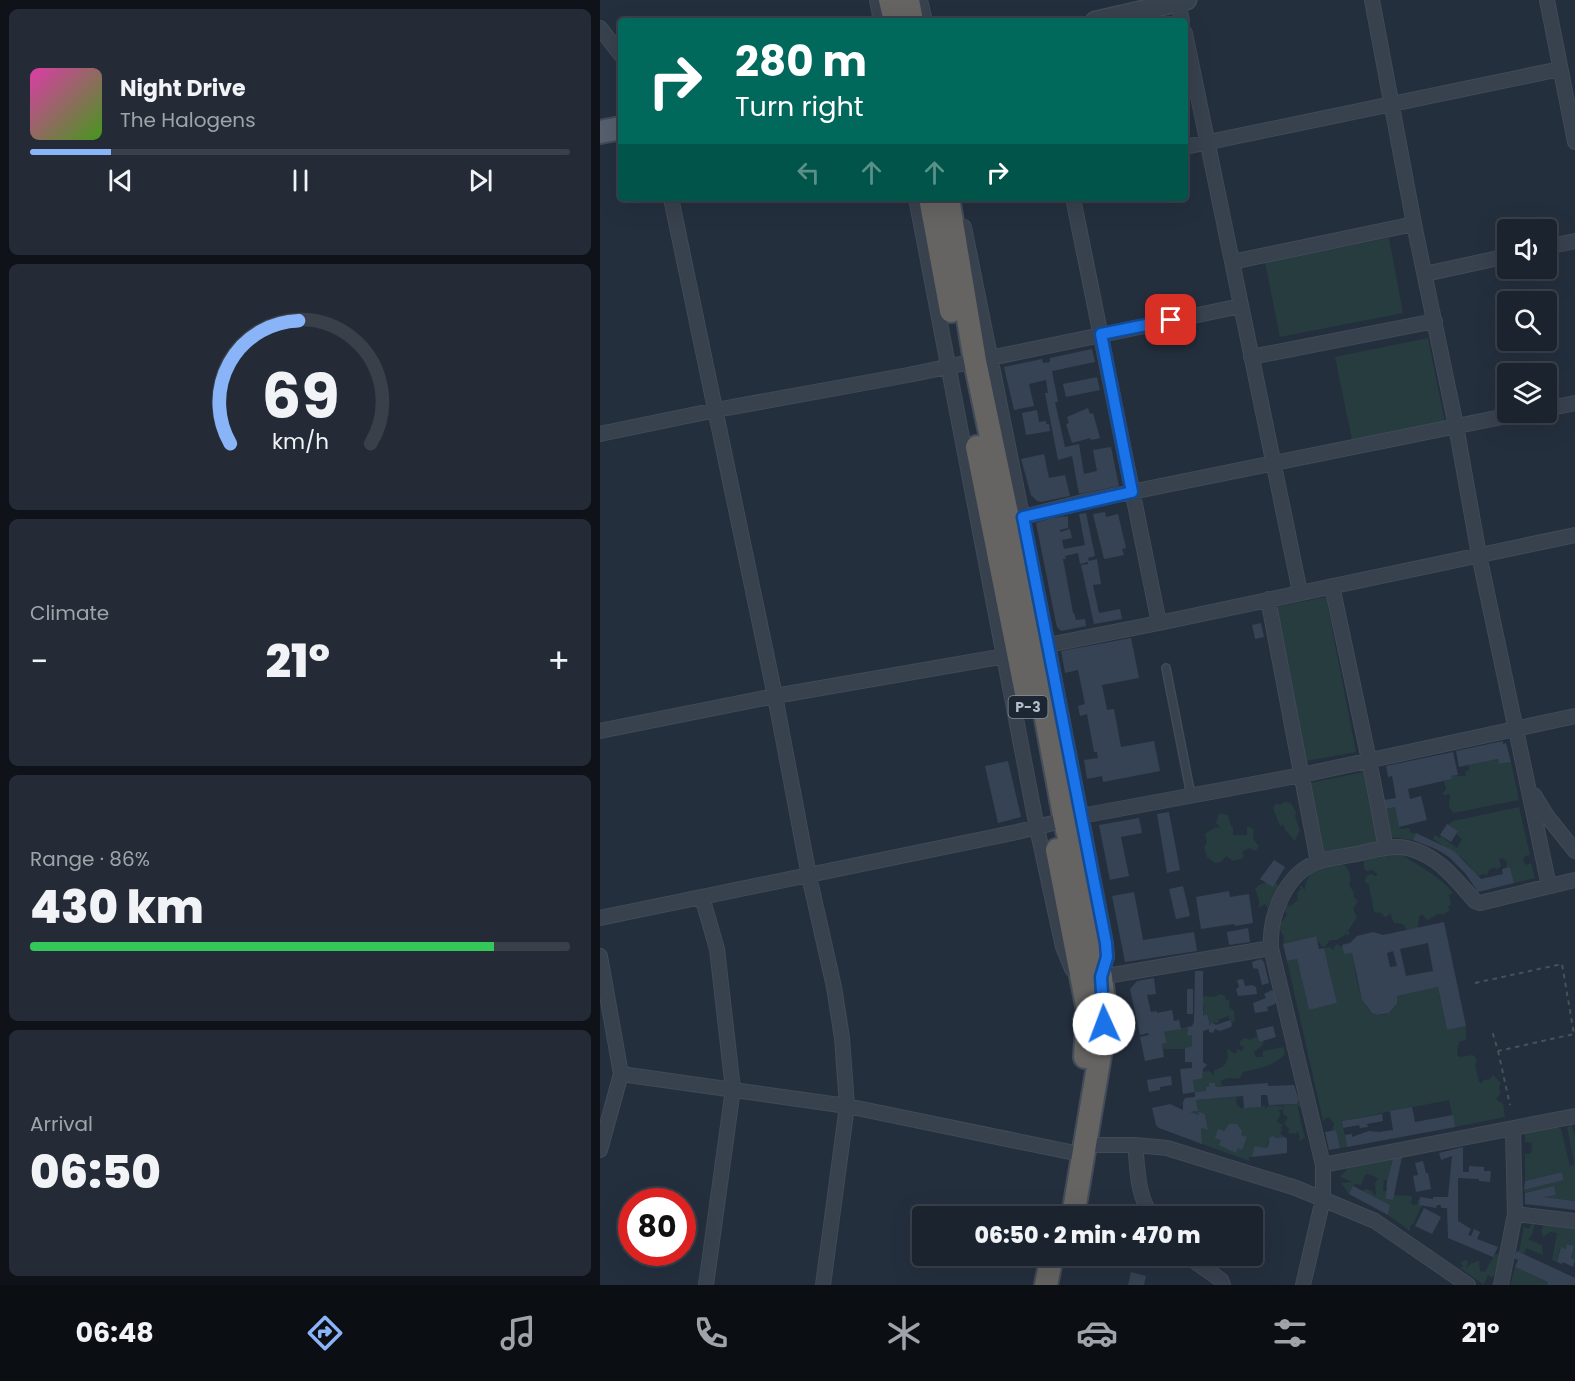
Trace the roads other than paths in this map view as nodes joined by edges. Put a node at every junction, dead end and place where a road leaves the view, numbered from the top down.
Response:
1 (877, 0) edge
2 (890, 0) edge
3 (908, 0) edge
4 (920, 0) edge
5 (1372, 0) edge
6 (1547, 0) edge
7 (1182, 1) edge
8 (880, 18) edge
9 (894, 18) edge
10 (911, 18) edge
11 (924, 18) edge
12 (1108, 18) edge
13 (1182, 18) edge
14 (600, 27) edge
15 (1188, 47) edge
16 (618, 51) edge
17 (1560, 69) junction
18 (1392, 103) junction
19 (618, 129) edge
20 (600, 132) edge
21 (1574, 136) edge
22 (1209, 142) junction
23 (1188, 146) edge
24 (672, 201) edge
25 (917, 201) edge
26 (947, 201) edge
27 (1074, 201) edge
28 (1414, 224) junction
29 (1575, 241) edge
30 (1557, 245) edge
31 (1497, 258) edge
32 (1232, 262) junction
33 (1425, 274) junction
34 (1240, 306) junction
35 (1435, 321) junction
36 (1101, 334) junction
37 (1251, 357) junction
38 (968, 362) junction
39 (1575, 403) edge
40 (1557, 407) edge
41 (716, 410) junction
42 (1497, 418) edge
43 (1456, 426) junction
44 (600, 434) edge
45 (1273, 464) junction
46 (1132, 492) junction
47 (1023, 517) junction
48 (1575, 535) edge
49 (1479, 555) junction
50 (1008, 560) junction
51 (1332, 586) junction
52 (1300, 592) junction
53 (1268, 599) junction
54 (1159, 623) junction
55 (1048, 645) junction
56 (1005, 656) junction
57 (1166, 668) dead end
58 (775, 696) junction
59 (1575, 716) edge
60 (1516, 728) junction
61 (600, 731) edge
62 (1369, 760) junction
63 (1302, 775) junction
64 (1528, 784) junction
65 (1191, 795) junction
66 (1059, 822) junction
67 (1386, 848) junction
68 (1575, 851) edge
69 (1318, 862) junction
70 (808, 876) junction
71 (1575, 880) edge
72 (1549, 886) junction
73 (702, 897) junction
74 (600, 918) edge
75 (1271, 948) junction
76 (600, 956) edge
77 (1101, 977) junction
78 (621, 1074) junction
79 (733, 1089) junction
80 (847, 1106) junction
81 (1575, 1116) edge
82 (1514, 1128) junction
83 (1135, 1145) junction
84 (1077, 1148) junction
85 (600, 1150) edge
86 (1323, 1165) junction
87 (1323, 1199) junction
88 (1062, 1206) edge
89 (1074, 1206) edge
90 (1145, 1206) edge
91 (1515, 1214) junction
92 (1575, 1221) edge
93 (1050, 1266) edge
94 (1064, 1266) edge
95 (1201, 1266) edge
96 (706, 1285) edge
97 (823, 1285) edge
98 (1046, 1285) edge
99 (1061, 1285) edge
100 (1223, 1285) edge
101 (1303, 1285) edge
102 (1468, 1285) edge
103 (1501, 1285) edge

1 - 8 street
2 - 9 highway
3 - 10 highway
4 - 11 street
5 - 18 street
6 - 17 street
7 - 12 street
7 - 13 street
14 - 16 street
15 - 22 street
17 - 18 street
17 - 21 street
18 - 22 street
18 - 28 street
19 - 20 main road
22 - 23 street
22 - 32 street
24 - 41 street
25 - 38 street
26 - 38 highway, P-3
27 - 36 street
28 - 32 street
28 - 33 street
29 - 30 street
31 - 33 street
32 - 34 street
33 - 35 street
34 - 36 street
34 - 37 street
35 - 37 street
35 - 43 street
36 - 38 street
36 - 46 street
37 - 45 street
38 - 41 street
38 - 47 street
38 - 50 highway, P-3
38 - 50 street
39 - 40 street
41 - 44 street
41 - 58 street
42 - 43 street
43 - 45 street
43 - 49 street
45 - 46 street
45 - 52 street
46 - 47 street
46 - 54 street
47 - 50 street
48 - 49 street
49 - 51 street
49 - 60 street
50 - 55 street
50 - 56 street
50 - 66 highway, P-3
51 - 52 street
51 - 62 street
52 - 53 street
53 - 54 street
53 - 63 street
54 - 55 street
55 - 66 street
56 - 58 street
56 - 66 street
57 - 65 lane
58 - 61 street
58 - 70 street
59 - 60 street
60 - 62 street
60 - 64 street
62 - 63 street
62 - 67 street
63 - 65 street
63 - 69 street
64 - 68 street
64 - 72 street
65 - 66 street
66 - 70 street
66 - 77 highway, P-3
66 - 84 highway, P-3
67 - 69 street
67 - 72 street
69 - 75 street
70 - 73 street
70 - 80 street
71 - 72 street
73 - 74 street
73 - 79 street
75 - 77 street
75 - 86 street
76 - 78 street
77 - 84 highway, P-3
78 - 79 street
78 - 85 street
79 - 80 street
79 - 96 street
80 - 84 street
80 - 97 street
81 - 82 street
82 - 86 street
82 - 91 street
83 - 84 street
83 - 87 street
83 - 90 street
84 - 88 highway, P-3
84 - 89 highway, P-3
86 - 87 street
87 - 101 street
87 - 102 street
91 - 92 street
91 - 103 street
93 - 98 highway
94 - 99 highway
95 - 100 street

